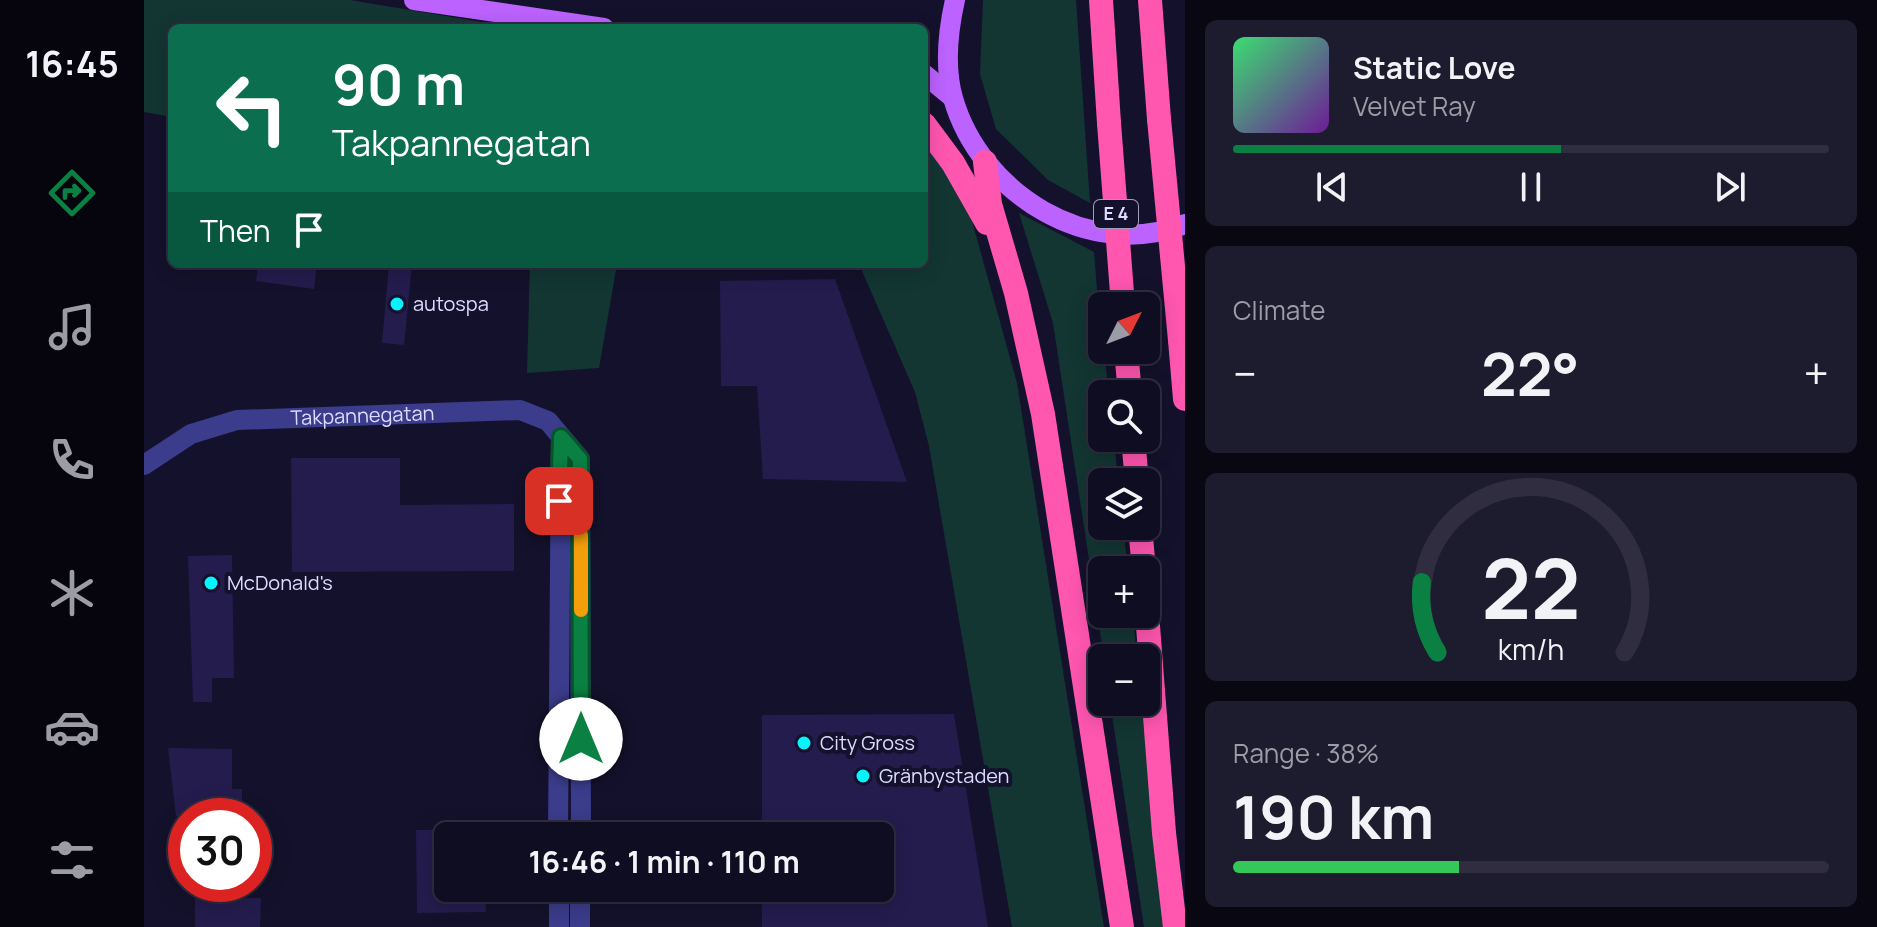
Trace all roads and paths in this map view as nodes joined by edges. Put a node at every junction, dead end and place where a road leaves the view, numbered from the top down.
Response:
1 (414, 0) edge
2 (955, 0) edge
3 (1101, 0) edge
4 (1150, 0) edge
5 (577, 24) edge
6 (928, 77) edge
7 (952, 97) junction
8 (928, 129) edge
9 (985, 162) junction
10 (1185, 224) edge
11 (1007, 261) junction
12 (1122, 292) edge
13 (1185, 399) edge
14 (561, 437) junction
15 (153, 452) edge
16 (144, 465) edge
17 (1148, 628) edge
18 (558, 822) edge
19 (581, 822) edge
20 (559, 902) edge
21 (580, 902) edge
22 (559, 927) edge
23 (580, 927) edge
24 (1122, 927) edge
25 (1175, 927) edge

1 - 5 main road
2 - 7 main road
3 - 12 highway, E 4, bridge
4 - 13 highway, E 4, bridge
6 - 7 main road
7 - 9 main road
8 - 11 highway
9 - 10 main road
9 - 11 highway
11 - 24 highway
14 - 15 street, Takpannegatan
14 - 18 street
14 - 19 street, Takpannegatan
15 - 16 street, Takpannegatan
17 - 25 highway
20 - 22 street
21 - 23 street

